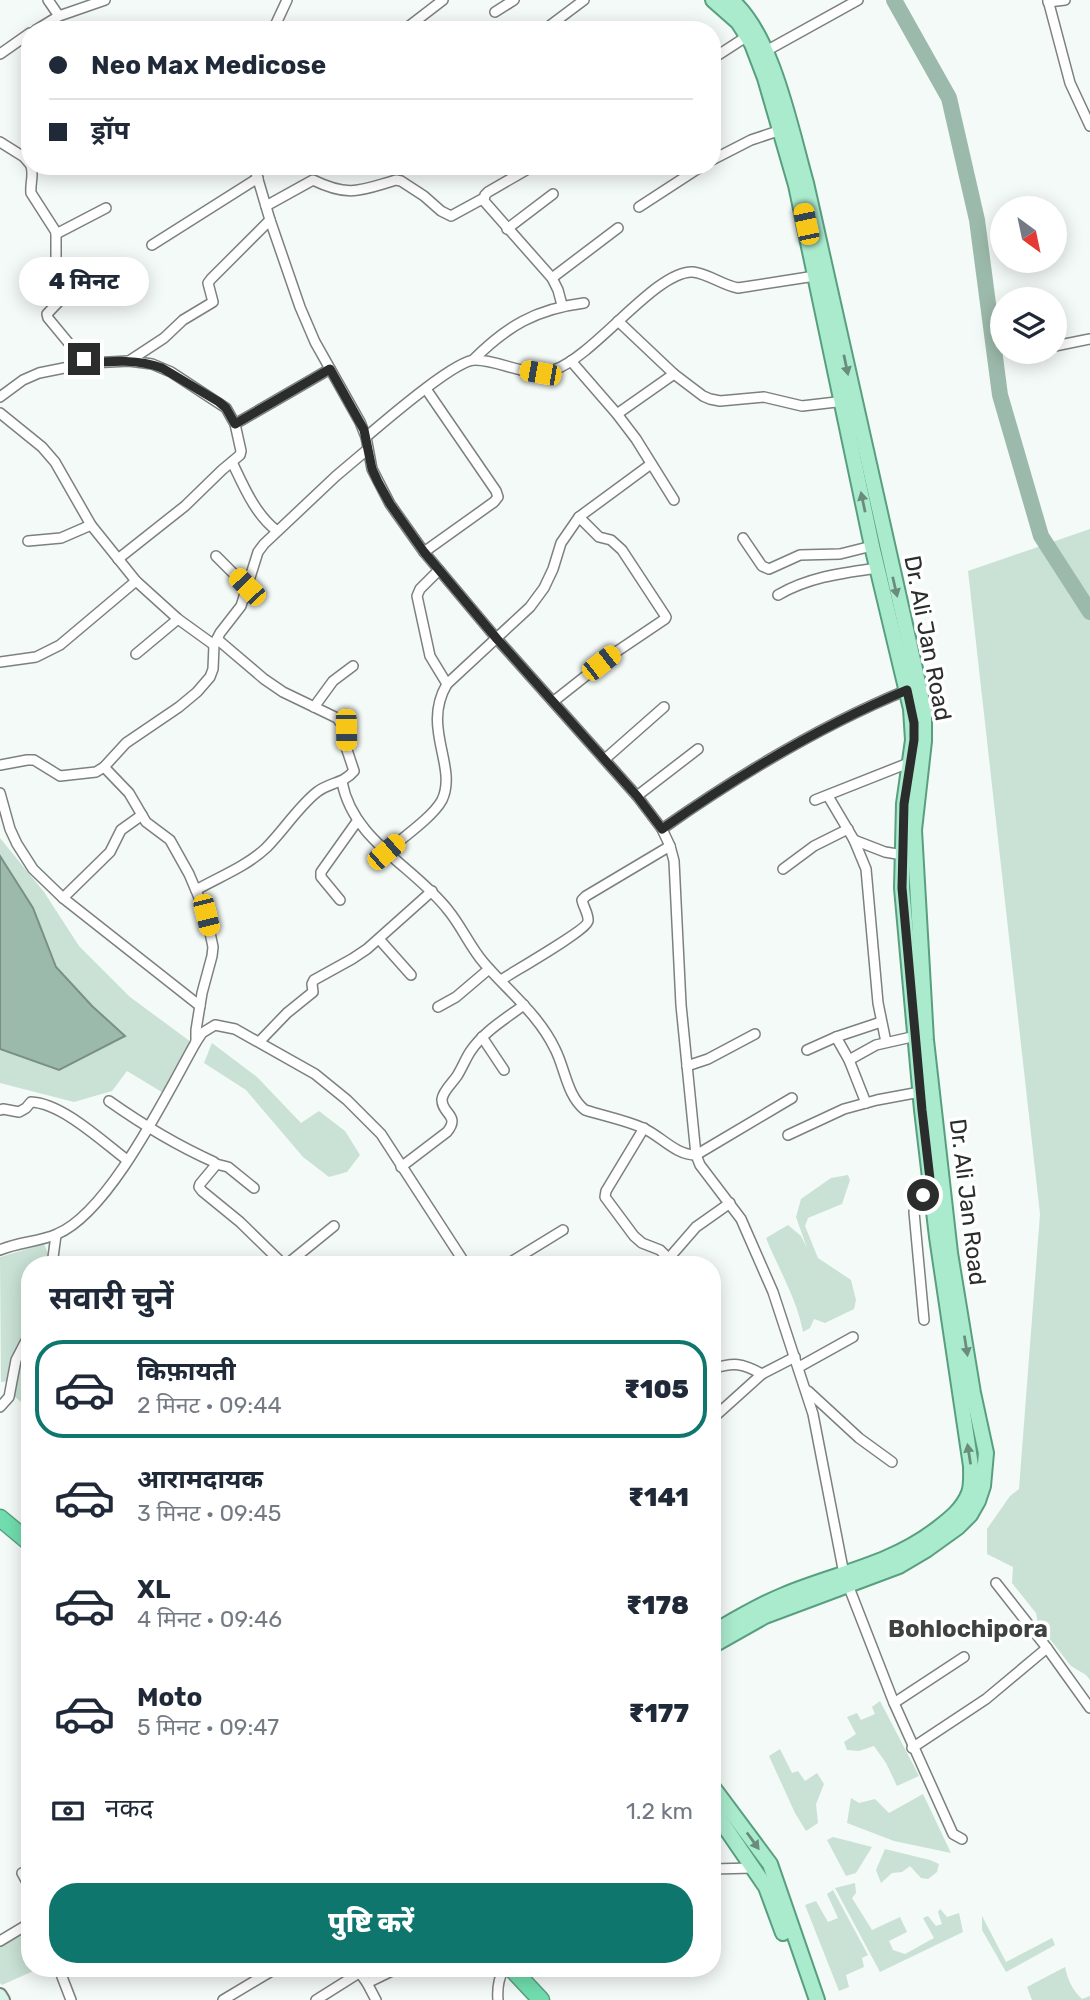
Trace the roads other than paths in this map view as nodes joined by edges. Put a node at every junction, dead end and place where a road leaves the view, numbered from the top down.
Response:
1 (48, 0) edge
2 (105, 0) edge
3 (287, 0) edge
4 (443, 0) edge
5 (513, 0) edge
6 (584, 0) edge
7 (713, 0) edge
8 (731, 0) edge
9 (858, 0) edge
10 (1065, 0) edge
11 (1048, 1) edge
12 (495, 12) dead end
13 (60, 16) junction
14 (51, 21) edge
15 (278, 21) edge
16 (416, 21) edge
17 (556, 21) edge
18 (752, 33) junction
19 (21, 39) edge
20 (766, 51) junction
21 (721, 53) edge
22 (0, 54) edge
23 (1090, 96) edge
24 (1078, 101) junction
25 (1090, 126) edge
26 (780, 130) junction
27 (0, 142) edge
28 (21, 155) edge
29 (721, 155) edge
30 (33, 175) edge
31 (250, 175) edge
32 (258, 175) edge
33 (517, 175) edge
34 (688, 175) edge
35 (552, 194) dead end
36 (484, 198) junction
37 (266, 206) junction
38 (639, 207) dead end
39 (106, 208) dead end
40 (270, 220) junction
41 (618, 228) dead end
42 (507, 229) junction
43 (56, 234) junction
44 (152, 245) dead end
45 (814, 276) junction
46 (552, 278) junction
47 (584, 303) dead end
48 (562, 305) junction
49 (618, 321) junction
50 (1090, 339) edge
51 (1067, 344) edge
52 (473, 360) junction
53 (129, 361) junction
54 (570, 361) junction
55 (89, 363) junction
56 (330, 369) junction
57 (674, 374) junction
58 (426, 389) junction
59 (0, 397) edge
60 (847, 401) junction
61 (0, 413) edge
62 (617, 414) junction
63 (235, 424) junction
64 (366, 437) junction
65 (368, 449) junction
66 (232, 462) junction
67 (651, 464) junction
68 (674, 500) dead end
69 (579, 517) junction
70 (91, 526) junction
71 (277, 531) junction
72 (743, 538) dead end
73 (28, 541) dead end
74 (872, 546) junction
75 (424, 552) junction
76 (216, 556) dead end
77 (118, 559) junction
78 (877, 568) junction
79 (439, 570) junction
80 (136, 581) junction
81 (247, 587) junction
82 (778, 595) dead end
83 (178, 619) junction
84 (497, 639) junction
85 (216, 642) junction
86 (135, 654) dead end
87 (0, 662) edge
88 (353, 666) dead end
89 (447, 684) junction
90 (907, 690) junction
91 (554, 701) junction
92 (314, 706) junction
93 (664, 707) dead end
94 (698, 749) dead end
95 (605, 759) junction
96 (911, 762) junction
97 (0, 765) edge
98 (104, 768) junction
99 (342, 782) junction
100 (0, 793) edge
101 (637, 796) junction
102 (828, 796) junction
103 (816, 800) dead end
104 (142, 816) junction
105 (358, 820) junction
106 (662, 829) junction
107 (848, 829) junction
108 (855, 840) junction
109 (670, 846) junction
110 (386, 852) junction
111 (902, 855) junction
112 (783, 869) dead end
113 (197, 890) junction
114 (432, 891) junction
115 (63, 898) junction
116 (340, 900) dead end
117 (379, 939) junction
118 (489, 969) junction
119 (411, 975) dead end
120 (501, 980) junction
121 (523, 1005) junction
122 (200, 1006) junction
123 (438, 1007) dead end
124 (881, 1023) junction
125 (755, 1034) dead end
126 (916, 1036) junction
127 (482, 1037) junction
128 (836, 1037) junction
129 (260, 1041) junction
130 (196, 1042) junction
131 (886, 1042) junction
132 (807, 1050) dead end
133 (849, 1060) junction
134 (687, 1066) junction
135 (504, 1070) dead end
136 (920, 1092) junction
137 (792, 1098) dead end
138 (108, 1101) dead end
139 (866, 1103) junction
140 (0, 1110) edge
141 (147, 1128) junction
142 (643, 1128) junction
143 (788, 1135) dead end
144 (696, 1155) junction
145 (128, 1160) junction
146 (215, 1164) junction
147 (401, 1167) junction
148 (254, 1188) dead end
149 (931, 1188) junction
150 (730, 1203) junction
151 (334, 1226) dead end
152 (563, 1230) dead end
153 (56, 1235) junction
154 (1, 1247) edge
155 (53, 1256) edge
156 (276, 1256) edge
157 (296, 1256) edge
158 (460, 1256) edge
159 (521, 1256) edge
160 (663, 1256) edge
161 (671, 1256) edge
162 (924, 1320) dead end
163 (853, 1337) dead end
164 (21, 1350) edge
165 (797, 1362) junction
166 (721, 1366) edge
167 (762, 1374) junction
168 (806, 1389) junction
169 (0, 1407) edge
170 (721, 1411) edge
171 (892, 1462) dead end
172 (0, 1518) edge
173 (21, 1536) edge
174 (846, 1580) junction
175 (996, 1583) dead end
176 (721, 1628) edge
177 (721, 1641) edge
178 (1048, 1648) junction
179 (964, 1657) dead end
180 (894, 1703) junction
181 (1090, 1708) edge
182 (912, 1748) junction
183 (721, 1798) edge
184 (721, 1821) edge
185 (962, 1839) dead end
186 (753, 1868) junction
187 (721, 1869) edge
188 (771, 1884) junction
189 (21, 1928) edge
190 (0, 1941) edge
191 (62, 1977) edge
192 (262, 1977) edge
193 (349, 1977) edge
194 (362, 1977) edge
195 (379, 1977) edge
196 (500, 1977) edge
197 (519, 1977) edge
198 (367, 1983) junction
199 (0, 1996) edge
200 (3, 2000) edge
201 (71, 2000) edge
202 (223, 2000) edge
203 (316, 2000) edge
204 (376, 2000) edge
205 (498, 2000) edge
206 (541, 2000) edge
207 (807, 2000) edge
208 (817, 2000) edge

1 - 13 street
2 - 13 street
3 - 15 street
4 - 16 street
5 - 12 street
6 - 17 street
7 - 18 main road, Dr. Ali Jan Road
8 - 18 main road, Dr. Ali Jan Road
9 - 20 street
10 - 11 street
11 - 24 street
13 - 14 street
18 - 20 main road, Dr. Ali Jan Road
18 - 21 street
18 - 26 main road, Dr. Ali Jan Road
19 - 22 street
20 -> 60 main road, Dr. Ali Jan Road
23 - 24 street
24 - 25 street
26 - 29 street
26 - 45 main road, Dr. Ali Jan Road
27 - 28 street
30 - 43 street
31 - 44 street
32 - 37 street
33 - 36 street
34 - 38 street
35 - 42 street
36 - 37 street
36 - 42 street
37 - 40 street
39 - 43 street
40 - 53 street
40 - 56 street
41 - 46 street
42 - 46 street
43 - 55 street
45 - 49 street
45 - 60 main road, Dr. Ali Jan Road
46 - 48 street
47 - 48 street
48 - 52 street
49 - 54 street
49 - 57 street
50 - 51 street
52 - 54 street
52 - 58 street
53 - 55 street
53 - 63 street
54 - 62 street
55 - 59 street
56 - 63 street
56 - 64 street
57 - 60 street
57 - 62 street
58 - 64 street
58 - 75 street
74 -> 60 main road, Dr. Ali Jan Road
60 -> 174 main road, Dr. Ali Jan Road
61 - 70 street
62 - 67 street
63 - 66 street
64 - 65 street
65 - 71 street
65 - 75 street
66 - 71 street
66 - 77 street
67 - 68 street
67 - 69 street
69 - 84 street
69 - 91 street
70 - 73 street
70 - 77 street
71 - 81 street
72 - 74 street
74 - 78 main road, Dr. Ali Jan Road
75 - 79 street
76 - 81 street
77 - 80 street
78 - 82 street
78 - 90 main road, Dr. Ali Jan Road
79 - 84 street
79 - 89 street
80 - 83 street
80 - 87 street
81 - 85 street
83 - 85 street
83 - 86 street
84 - 89 street
84 - 91 street
85 - 92 street
85 - 98 street
88 - 92 street
89 - 110 street
90 - 96 main road, Dr. Ali Jan Road
90 - 106 street
91 - 95 street
92 - 99 street
93 - 95 street
94 - 101 street
95 - 101 street
96 - 102 street
96 - 111 main road, Dr. Ali Jan Road
97 - 98 street
98 - 104 street
99 - 105 street
99 - 113 street
100 - 115 street
101 - 106 street
102 - 103 street
102 - 107 street
104 - 113 street
104 - 115 street
105 - 110 street
105 - 116 street
106 - 109 street
107 - 108 street
107 - 112 street
108 - 111 street
108 - 124 street
109 - 120 street
109 - 134 street
110 - 114 street
111 - 126 main road, Dr. Ali Jan Road
113 - 122 street
114 - 117 street
114 - 118 street
115 - 122 street
117 - 119 street
117 - 129 street
118 - 120 street
118 - 123 street
120 - 121 street
121 - 127 street
121 - 142 street
122 - 130 street
124 - 128 street
124 - 131 street
125 - 134 street
126 - 131 street
126 - 136 main road, Dr. Ali Jan Road
127 - 135 street
127 - 147 street
128 - 132 street
128 - 133 street
129 - 130 street
129 - 147 street
130 - 141 street
131 - 133 street
133 - 139 street
134 - 144 street
136 - 139 street
136 - 149 main road, Dr. Ali Jan Road
137 - 144 street
138 - 141 street
139 - 143 street
140 - 145 street
141 - 145 street
141 - 146 street
142 - 144 street
142 - 160 street
144 - 150 street
145 - 153 street
146 - 148 street
146 - 156 street
147 - 158 street
149 - 162 street
174 -> 149 main road, Dr. Ali Jan Road
150 - 161 street
150 - 165 street
151 - 157 street
152 - 159 street
153 - 154 street
153 - 155 street
163 - 165 street
164 - 169 street
165 - 167 street
165 - 168 street
166 - 167 street
167 - 170 street
168 - 171 street
168 - 174 street
172 - 173 highway
174 - 176 main road, Dr. Ali Jan Road
174 - 177 main road, Dr. Ali Jan Road
174 - 180 street
175 - 178 street
178 - 181 street
178 - 182 street
179 - 180 street
180 - 182 street
182 - 185 street
183 -> 188 main road
184 - 186 main road
186 - 187 street
186 - 188 main road
188 - 207 main road
188 - 208 main road
189 - 190 street
191 - 201 street
192 - 202 street
193 - 203 street
194 - 198 street
195 - 198 street
196 - 205 street
197 - 206 highway
198 - 204 street
199 - 200 street

